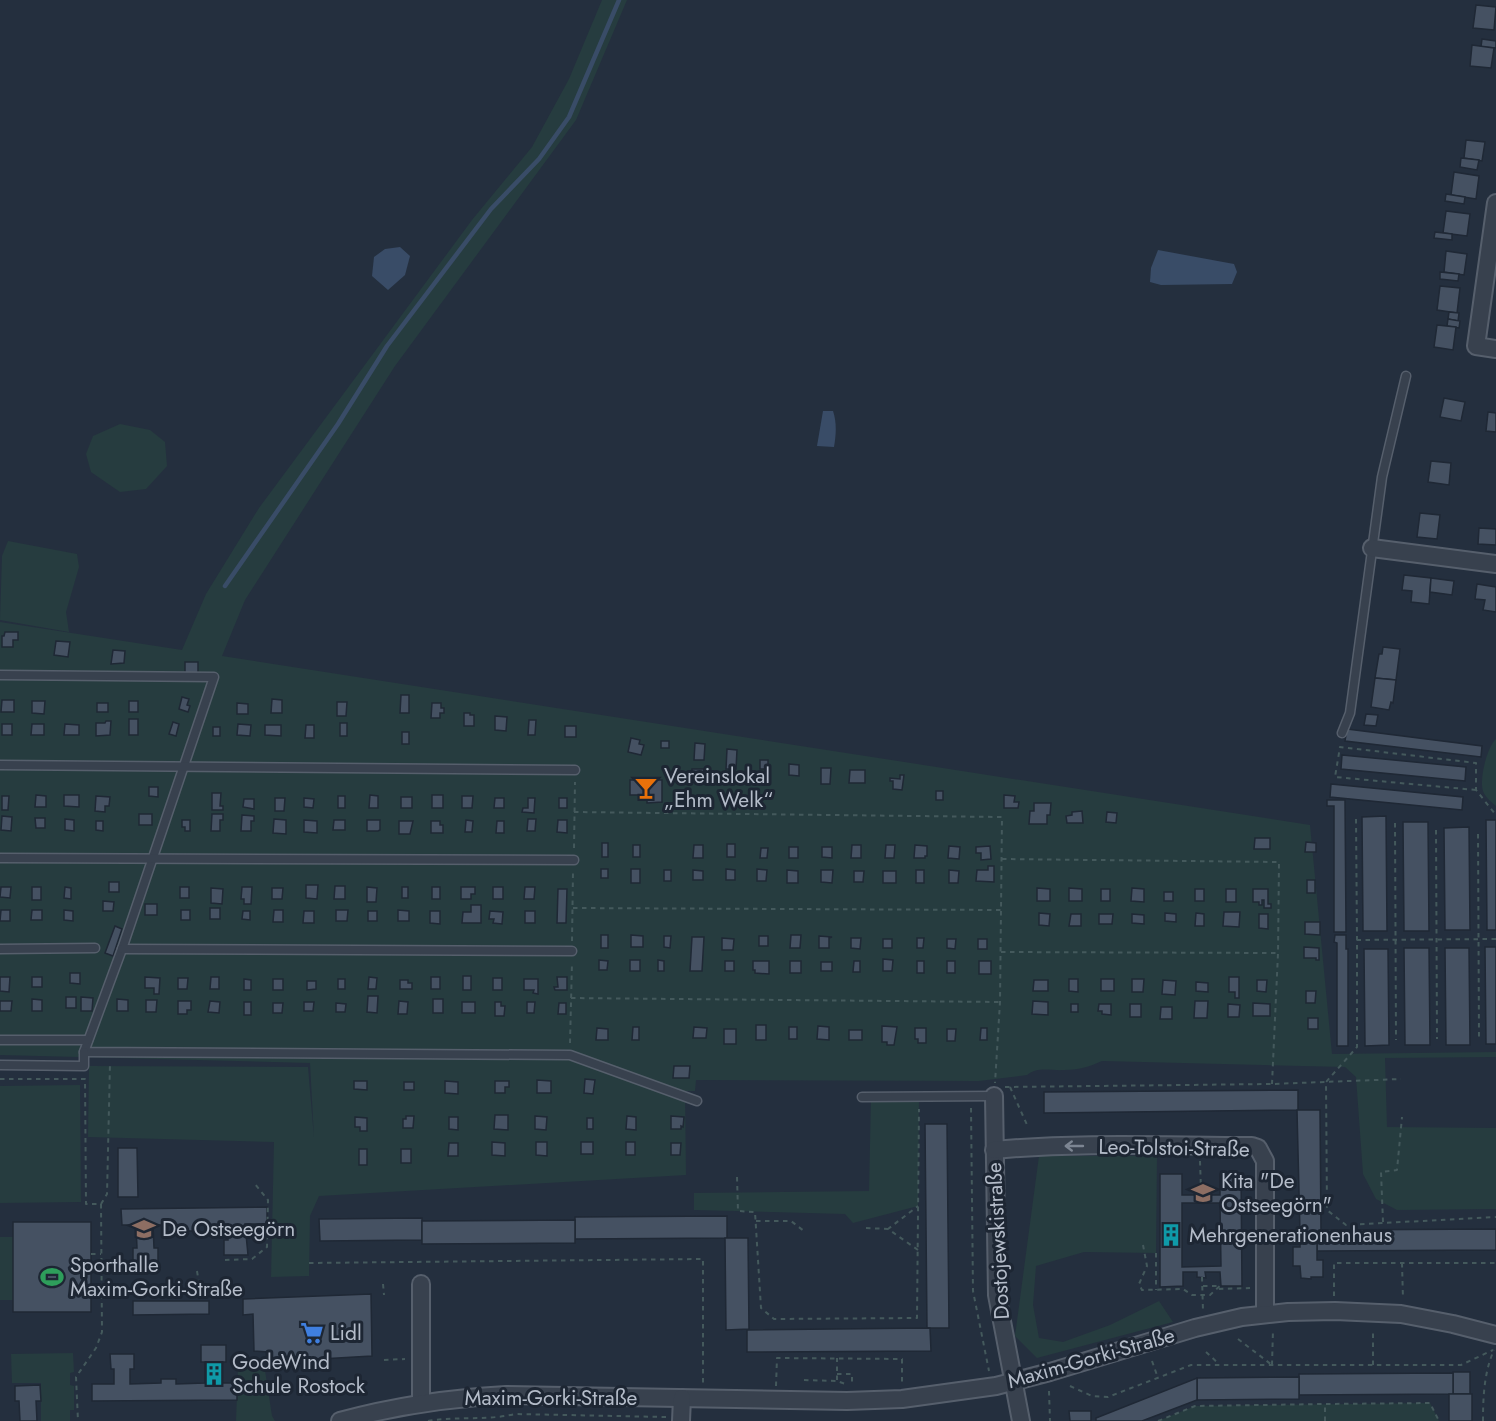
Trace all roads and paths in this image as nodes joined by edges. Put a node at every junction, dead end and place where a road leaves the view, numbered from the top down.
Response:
1 (1496, 203) edge
2 (1496, 349) edge
3 (1406, 376) dead end
4 (1371, 548) junction
5 (1496, 564) edge
6 (0, 675) edge
7 (1342, 733) dead end
8 (0, 765) edge
9 (184, 765) junction
10 (575, 770) joint
11 (1476, 790) junction
12 (574, 812) junction
13 (1496, 815) edge
14 (1356, 819) dead end
15 (1395, 823) dead end
16 (1436, 830) dead end
17 (1478, 834) dead end
18 (0, 858) edge
19 (152, 859) junction
20 (1002, 859) junction
21 (574, 860) junction
22 (573, 908) junction
23 (1001, 910) junction
24 (1478, 939) junction
25 (1496, 939) edge
26 (1357, 940) junction
27 (1396, 940) junction
28 (1437, 940) junction
29 (95, 948) dead end
30 (0, 949) edge
31 (122, 949) junction
32 (572, 951) junction
33 (1001, 952) junction
34 (1278, 953) junction
35 (571, 998) junction
36 (1000, 1002) junction
37 (1479, 1037) dead end
38 (1437, 1039) dead end
39 (0, 1040) edge
40 (88, 1040) junction
41 (1396, 1040) dead end
42 (84, 1052) junction
43 (570, 1055) junction
44 (110, 1063) dead end
45 (0, 1065) edge
46 (0, 1079) edge
47 (1401, 1079) dead end
48 (1326, 1082) junction
49 (1272, 1084) junction
50 (1010, 1087) junction
51 (994, 1091) junction
52 (971, 1096) junction
53 (862, 1097) dead end
54 (919, 1097) junction
55 (697, 1101) dead end
56 (1402, 1117) dead end
57 (1028, 1127) dead end
58 (1200, 1146) junction
59 (994, 1150) junction
60 (737, 1177) dead end
61 (255, 1184) dead end
62 (1201, 1190) dead end
63 (101, 1204) junction
64 (918, 1206) junction
65 (1496, 1217) edge
66 (756, 1221) junction
67 (1383, 1222) junction
68 (866, 1228) dead end
69 (888, 1229) junction
70 (804, 1231) dead end
71 (1143, 1245) dead end
72 (918, 1250) junction
73 (1156, 1253) dead end
74 (90, 1254) dead end
75 (101, 1254) junction
76 (225, 1260) dead end
77 (309, 1263) dead end
78 (1402, 1263) junction
79 (1496, 1263) edge
80 (197, 1271) dead end
81 (1202, 1278) dead end
82 (383, 1284) dead end
83 (421, 1284) dead end
84 (1219, 1285) junction
85 (1203, 1286) junction
86 (1265, 1287) junction
87 (200, 1290) dead end
88 (1156, 1290) junction
89 (384, 1295) dead end
90 (1202, 1295) junction
91 (1334, 1296) dead end
92 (1403, 1299) dead end
93 (1264, 1314) junction
94 (1203, 1316) dead end
95 (1273, 1330) dead end
96 (1373, 1331) dead end
97 (1238, 1339) dead end
98 (1495, 1342) edge
99 (1496, 1345) edge
100 (1206, 1352) dead end
101 (837, 1358) junction
102 (421, 1359) junction
103 (384, 1360) dead end
104 (1152, 1361) dead end
105 (1220, 1365) junction
106 (1272, 1365) junction
107 (1373, 1365) junction
108 (989, 1372) dead end
109 (837, 1374) junction
110 (1158, 1378) junction
111 (804, 1380) dead end
112 (1015, 1382) junction
113 (703, 1383) dead end
114 (776, 1386) dead end
115 (852, 1386) dead end
116 (1070, 1386) dead end
117 (1049, 1391) dead end
118 (682, 1398) junction
119 (902, 1399) junction
120 (422, 1403) junction
121 (1325, 1404) junction
122 (570, 1415) junction
123 (681, 1419) edge
124 (456, 1420) edge
125 (505, 1420) edge
126 (78, 1421) edge
127 (340, 1421) edge
128 (428, 1421) edge
129 (570, 1421) edge
130 (1021, 1421) edge
131 (1050, 1421) edge
132 (1158, 1421) edge
133 (1325, 1421) edge
134 (1439, 1421) edge
135 (1483, 1421) edge

1 - 2 street
3 - 4 lane
4 - 5 street
4 - 7 lane
6 - 9 lane
8 - 9 lane
9 - 10 lane
9 - 19 lane
10 - 12 path
11 - 11 path
11 - 13 path
12 - 20 path
12 - 21 path
14 - 26 path
15 - 27 path
16 - 28 path
17 - 24 path
18 - 19 lane
19 - 21 lane
19 - 31 lane
20 - 23 path
20 - 34 path
21 - 22 path
22 - 23 path
22 - 32 path
23 - 33 path
24 - 25 path
24 - 28 path
24 - 37 path
26 - 27 path
26 - 48 path
27 - 28 path
27 - 41 path
28 - 38 path
29 - 30 lane
31 - 32 lane
31 - 40 lane
32 - 35 path
33 - 34 path
33 - 36 path
34 - 49 path
35 - 36 path
35 - 43 path
36 - 51 path
39 - 40 lane
40 - 42 lane
42 - 43 lane
42 - 45 lane
43 - 55 lane
44 - 63 path
46 - 63 path
47 - 48 path
48 - 49 path
48 - 67 path
49 - 50 path
50 - 51 path
50 - 57 path
51 - 52 lane
51 - 59 street, Dostojewskistraße
52 - 54 lane
52 - 108 path
53 - 54 lane
54 - 64 path
56 - 67 path
58 -> 59 street, Leo-Tolstoi-Straße
58 - 62 path
58 - 86 street, Leo-Tolstoi-Straße
59 - 112 street, Dostojewskistraße
60 - 66 path
61 - 76 path
63 - 75 path
64 - 69 path
64 - 72 path
65 - 67 path
66 - 70 path
66 - 72 path
68 - 69 path
69 - 72 path
71 - 88 path
73 - 88 path
74 - 75 path
75 - 126 path
77 - 113 path
78 - 79 path
78 - 91 path
78 - 92 path
80 - 87 path
81 - 85 path
82 - 89 path
83 - 102 street
84 - 85 path
84 - 86 path
84 - 90 path
85 - 90 path
86 - 93 street, Leo-Tolstoi-Straße
88 - 90 path
90 - 94 path
93 - 98 street, Maxim-Gorki-Straße
93 - 112 street, Maxim-Gorki-Straße
95 - 106 path
96 - 107 path
97 - 106 path
98 - 99 path
98 - 107 path
98 - 135 path
100 - 105 path
101 - 109 path
101 - 114 path
101 - 119 path
102 - 103 path
102 - 120 street
104 - 110 path
105 - 106 path
105 - 110 path
106 - 107 path
109 - 111 path
109 - 115 path
110 - 116 path
112 - 119 street, Maxim-Gorki-Straße
112 - 130 street, Dostojewskistraße
117 - 131 path
118 - 119 street, Maxim-Gorki-Straße
118 - 120 street, Maxim-Gorki-Straße
118 - 123 street
120 - 127 street, Maxim-Gorki-Straße
121 - 132 path
121 - 133 path
121 - 134 path
122 - 123 path
122 - 125 path
122 - 129 path
124 - 125 path
124 - 128 path

